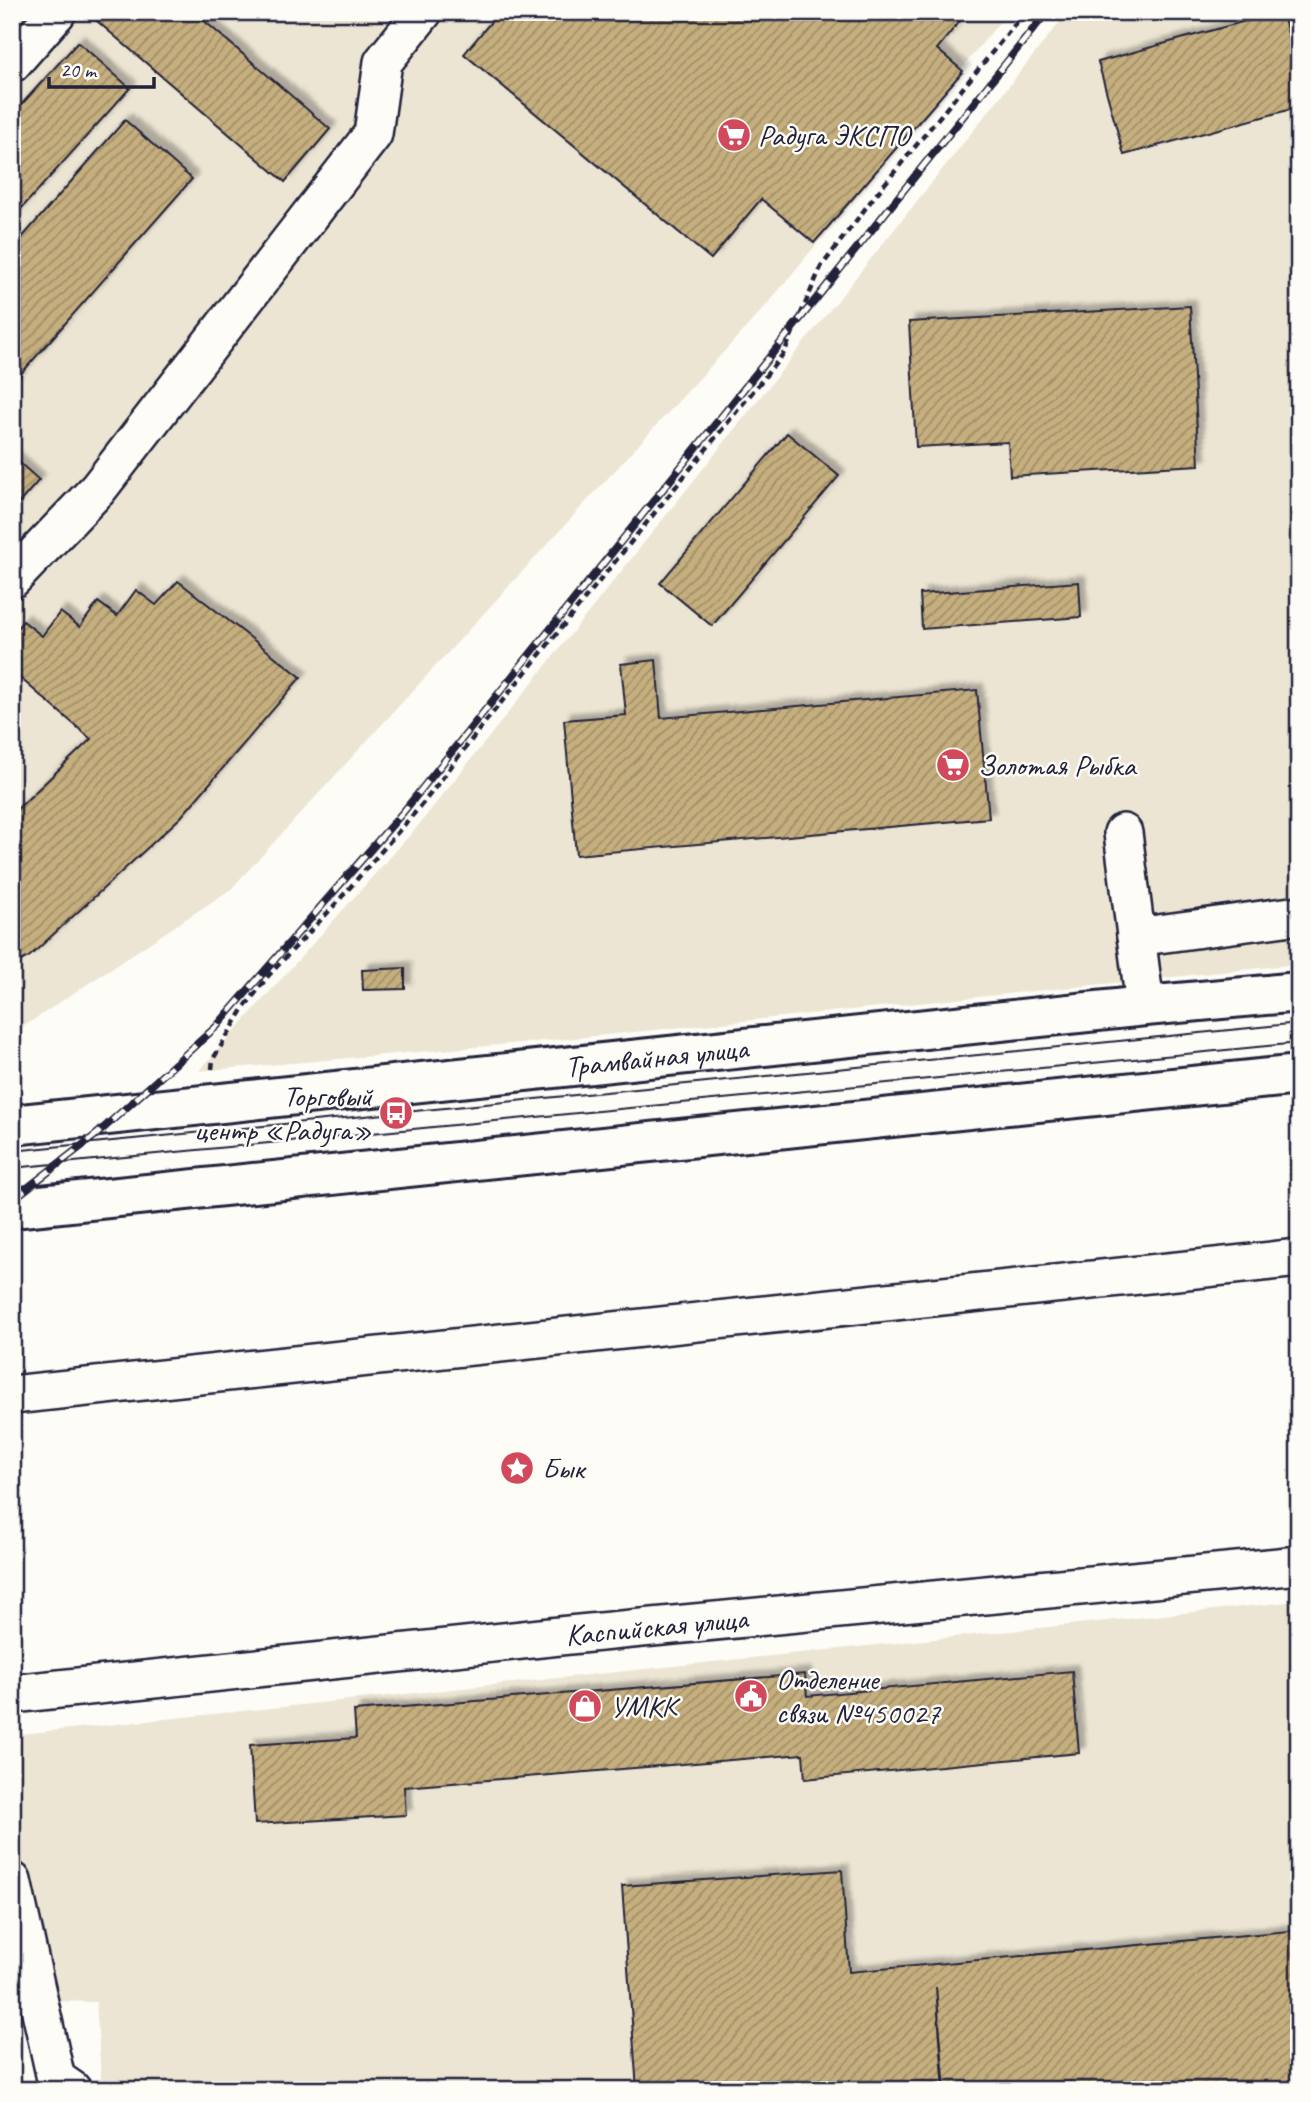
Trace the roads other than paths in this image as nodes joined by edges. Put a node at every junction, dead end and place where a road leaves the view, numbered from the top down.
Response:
1 (57, 12) edge
2 (423, 12) edge
3 (12, 63) edge
4 (12, 579) edge
5 (1124, 833) dead end
6 (1299, 915) edge
7 (1136, 937) junction
8 (1299, 992) edge
9 (1145, 1006) junction
10 (1299, 1075) edge
11 (12, 1125) edge
12 (12, 1208) edge
13 (1299, 1258) edge
14 (12, 1395) edge
15 (1299, 1565) edge
16 (12, 1694) edge
17 (12, 1881) edge
18 (72, 2090) edge

1 - 3 street
2 - 4 street
5 - 7 street
6 - 7 street
7 - 9 street
8 - 9 main road, Трамвайная улица
9 - 11 main road, Трамвайная улица
10 - 12 main road
13 - 14 street
15 - 16 street, Каспийская улица
17 - 18 street

